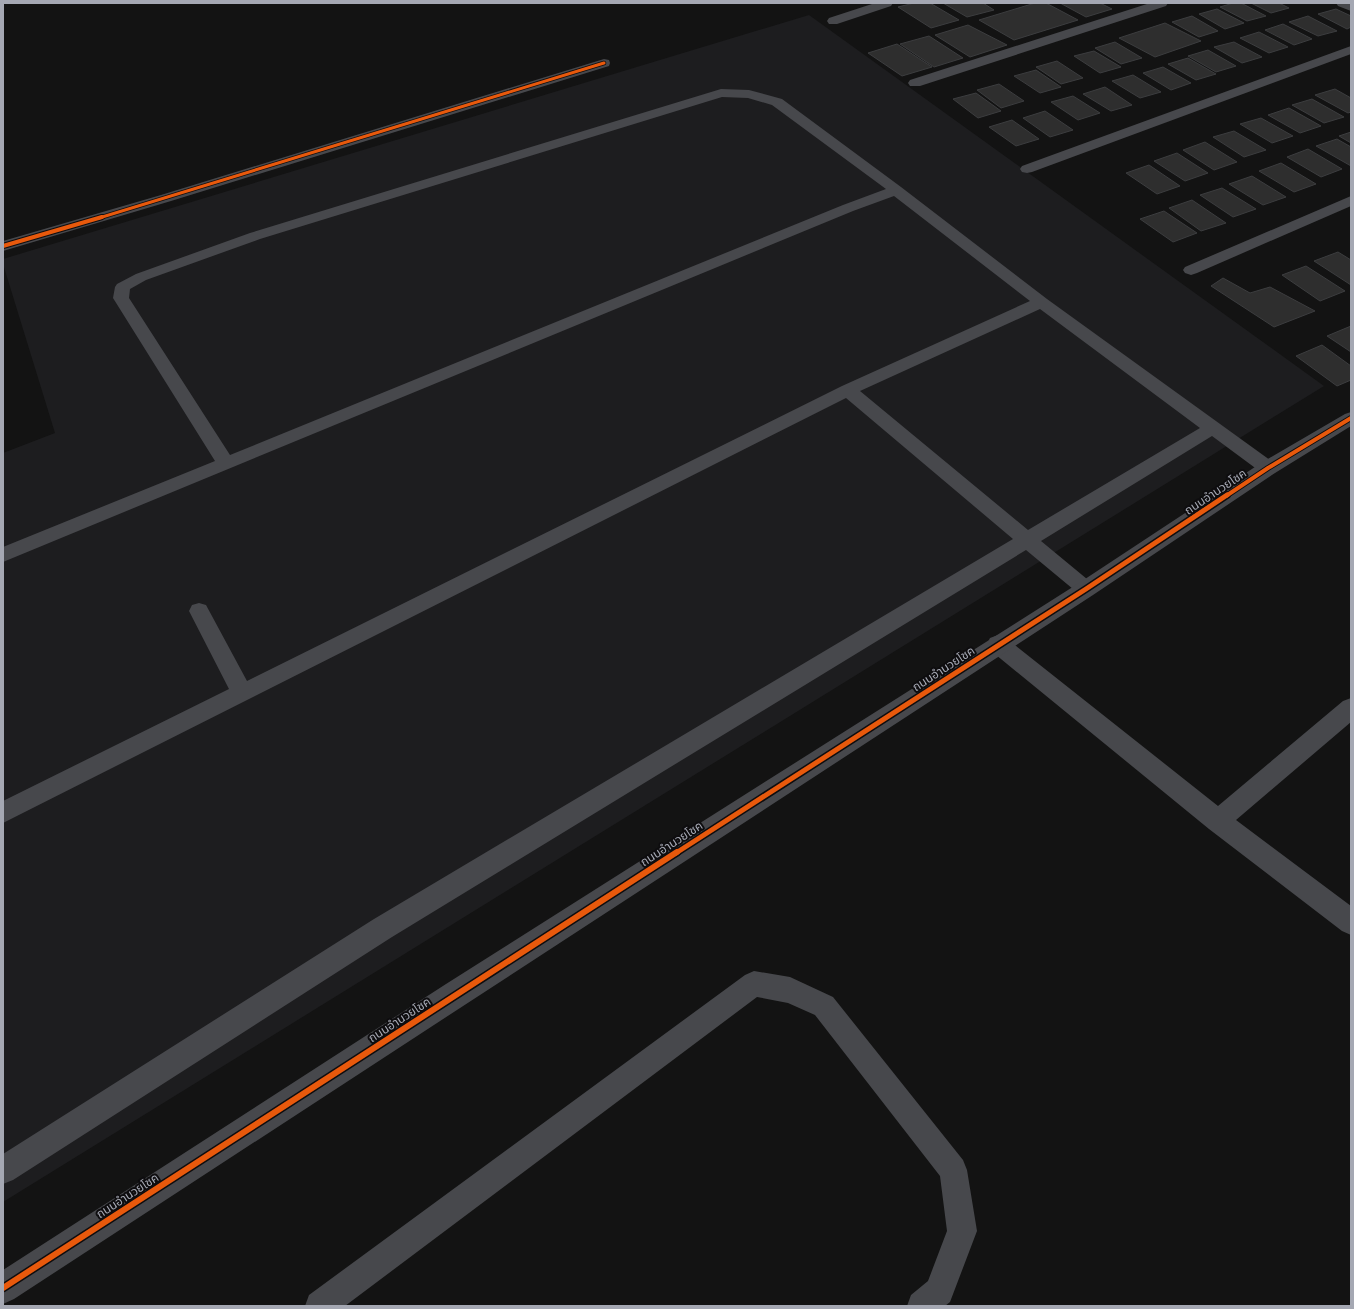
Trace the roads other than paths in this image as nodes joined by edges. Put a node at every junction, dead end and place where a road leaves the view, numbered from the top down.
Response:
1 (887, 3) edge
2 (1162, 3) edge
3 (1342, 3) edge
4 (1351, 7) edge
5 (833, 21) dead end
6 (1351, 50) edge
7 (604, 63) dead end
8 (915, 83) dead end
9 (1027, 169) dead end
10 (896, 190) junction
11 (1351, 200) edge
12 (3, 246) edge
13 (1191, 270) dead end
14 (1041, 302) junction
15 (848, 390) junction
16 (1351, 418) edge
17 (1213, 428) junction
18 (226, 463) junction
19 (1268, 468) junction
20 (1028, 539) junction
21 (3, 554) edge
22 (1086, 589) junction
23 (199, 611) dead end
24 (998, 644) junction
25 (242, 693) junction
26 (1351, 708) edge
27 (3, 813) edge
28 (1218, 821) junction
29 (1351, 922) edge
30 (3, 1170) edge
31 (3, 1288) edge
32 (320, 1306) edge
33 (922, 1306) edge

1 - 5 street
2 - 8 street
3 - 4 street
6 - 9 street
7 - 12 street
10 - 14 lane
10 - 18 lane
10 - 18 lane
11 - 13 street
14 - 15 lane
14 - 17 lane
15 - 20 lane
15 - 25 lane
16 - 19 street, ถนนอำนวยโชค
17 - 19 lane
17 - 20 lane
18 - 21 lane
19 - 22 street, ถนนอำนวยโชค
20 - 22 lane
20 - 30 lane
22 - 24 street, ถนนอำนวยโชค
23 - 25 lane
24 - 28 street
24 - 31 street, ถนนอำนวยโชค
25 - 27 lane
26 - 28 street
28 - 29 street
32 - 33 lane

